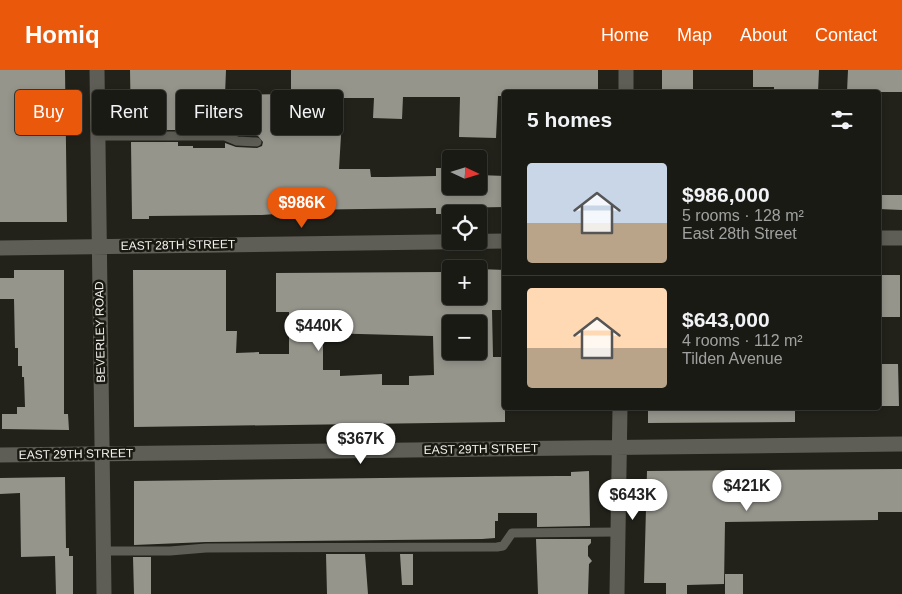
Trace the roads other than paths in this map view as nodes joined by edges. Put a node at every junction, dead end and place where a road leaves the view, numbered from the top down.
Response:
1 (97, 70) edge
2 (626, 70) edge
3 (626, 90) edge
4 (98, 136) junction
5 (257, 142) dead end
6 (881, 238) edge
7 (902, 238) edge
8 (502, 241) edge
9 (100, 246) junction
10 (0, 248) edge
11 (620, 410) edge
12 (902, 444) edge
13 (619, 447) junction
14 (102, 454) junction
15 (0, 455) edge
16 (618, 532) junction
17 (103, 551) junction
18 (104, 594) edge
19 (617, 594) edge

1 - 4 street, BEVERLEY ROAD
2 - 3 street
4 - 5 lane
4 - 9 street, BEVERLEY ROAD
6 - 7 street
8 - 9 street, EAST 28TH STREET
9 - 10 street, EAST 28TH STREET
9 - 14 street, BEVERLEY ROAD
11 - 13 street
12 - 13 street, EAST 29TH STREET
13 - 14 street, EAST 29TH STREET
13 - 16 street
14 - 15 street, EAST 29TH STREET
14 - 17 street, BEVERLEY ROAD
16 - 17 lane
16 - 19 street
17 - 18 street, BEVERLEY ROAD

